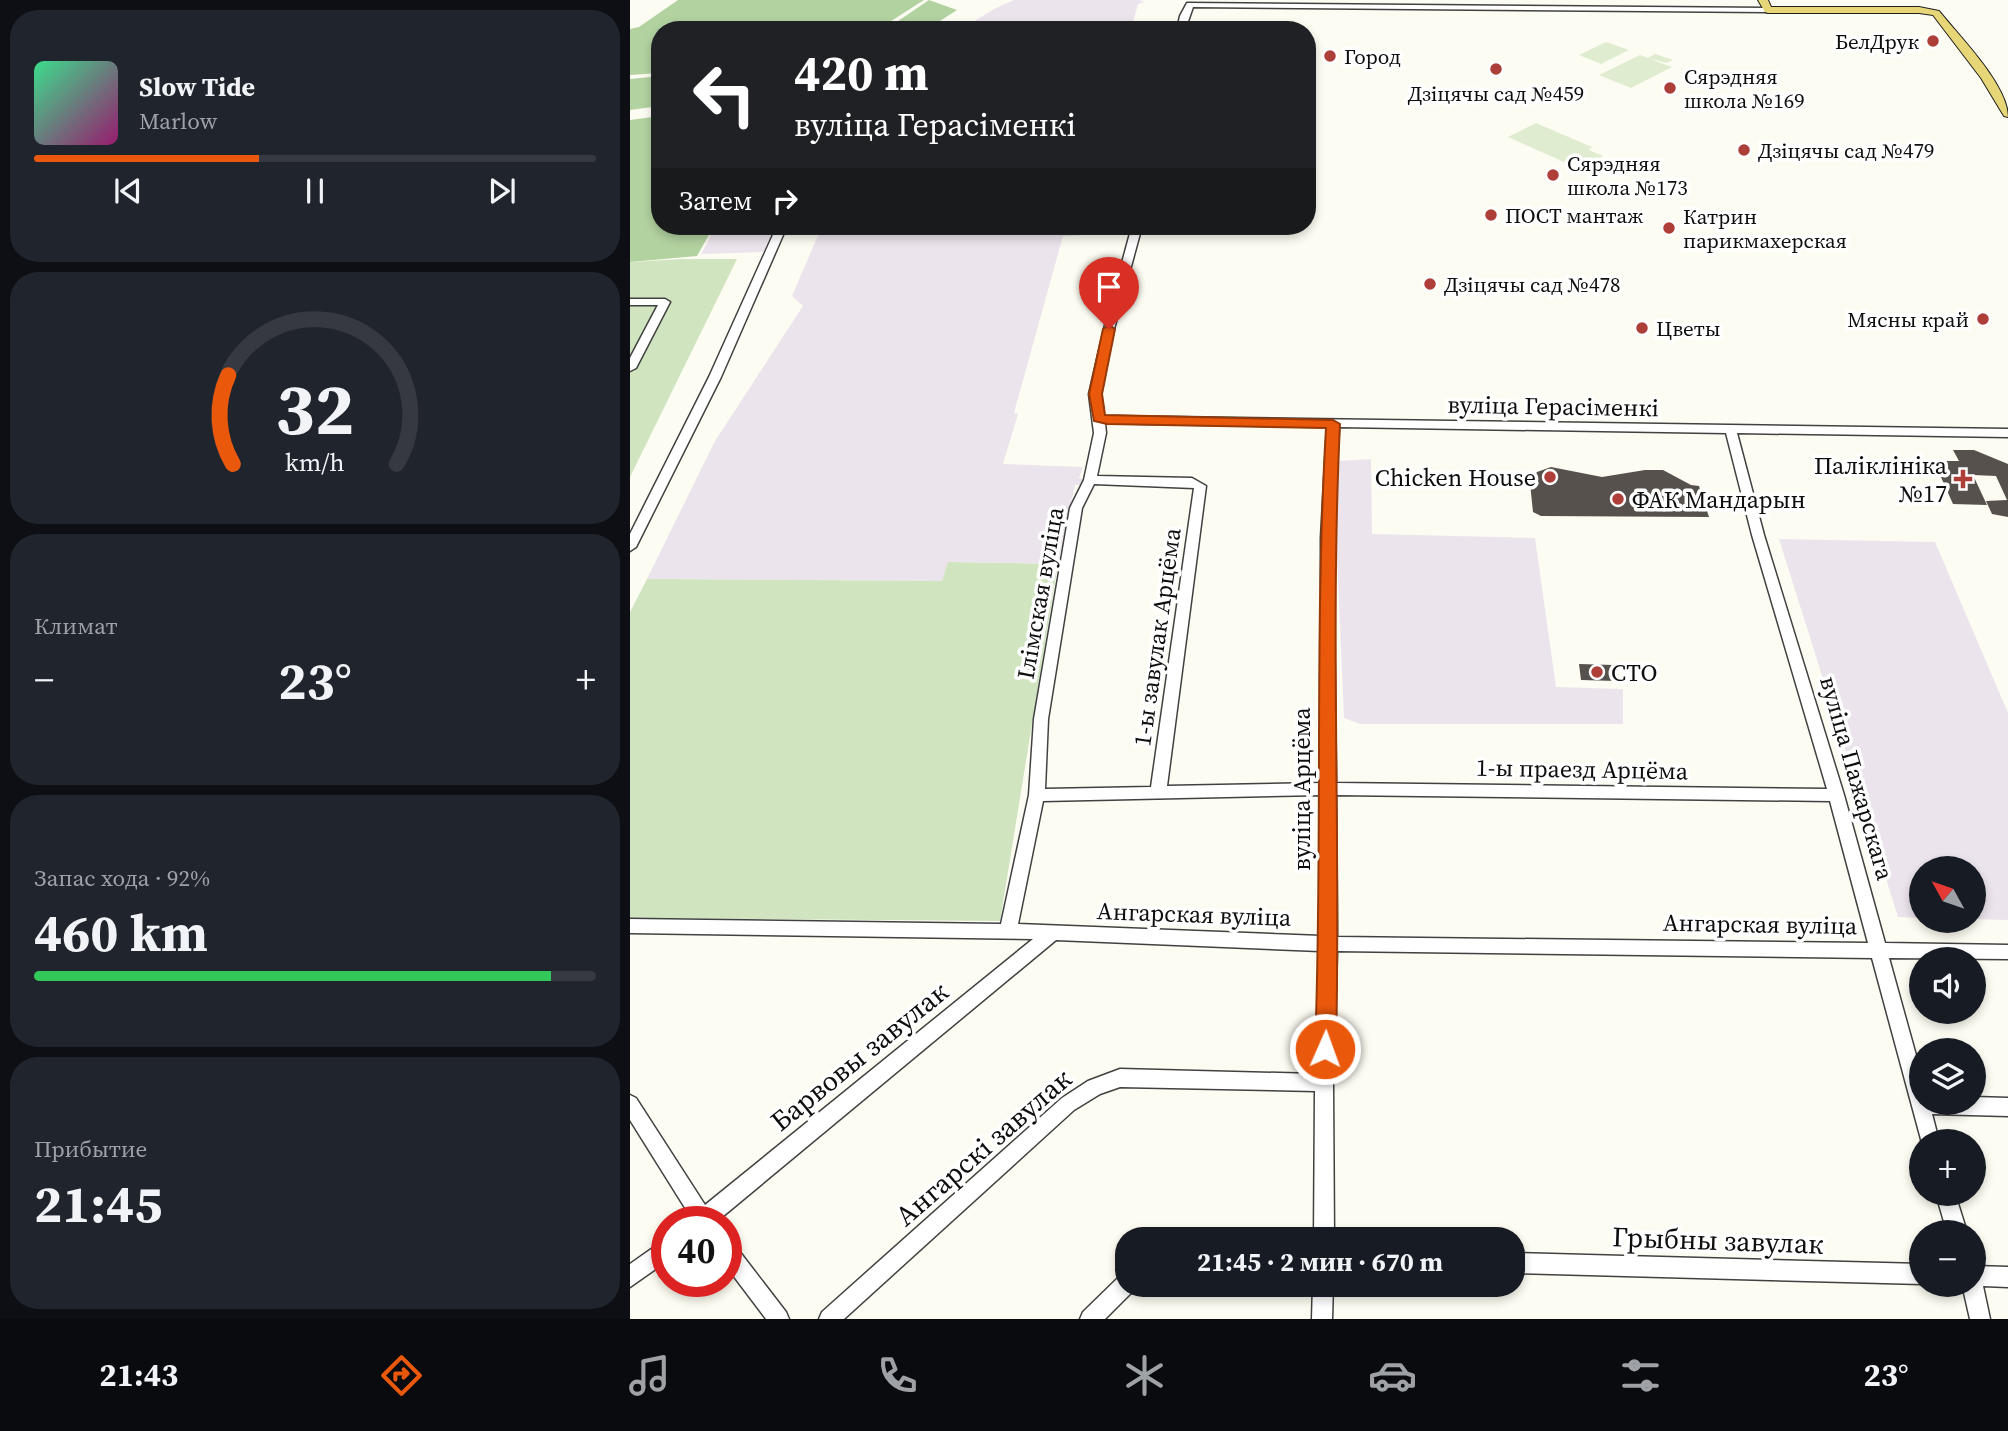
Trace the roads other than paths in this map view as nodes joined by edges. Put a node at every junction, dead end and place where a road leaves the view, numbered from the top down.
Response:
1 (1769, 7) edge
2 (1842, 12) junction
3 (1184, 21) edge
4 (1927, 21) junction
5 (1943, 22) junction
6 (1953, 52) junction
7 (1969, 54) junction
8 (1994, 94) junction
9 (2008, 114) edge
10 (778, 235) edge
11 (1135, 235) edge
12 (630, 302) edge
13 (630, 368) edge
14 (1098, 418) junction
15 (1333, 424) junction
16 (1731, 429) junction
17 (2008, 433) edge
18 (1090, 480) junction
19 (630, 547) edge
20 (1327, 789) junction
21 (1158, 793) junction
22 (1037, 795) junction
23 (1836, 795) junction
24 (630, 926) edge
25 (1008, 931) junction
26 (1053, 933) junction
27 (1329, 944) junction
28 (1879, 950) junction
29 (2008, 952) edge
30 (1909, 1063) edge
31 (1324, 1083) junction
32 (630, 1104) edge
33 (1986, 1106) edge
34 (2008, 1107) edge
35 (694, 1206) edge
36 (721, 1206) edge
37 (1324, 1227) edge
38 (651, 1261) edge
39 (1525, 1263) edge
40 (742, 1271) edge
41 (1909, 1274) edge
42 (1986, 1276) edge
43 (2008, 1276) edge
44 (630, 1277) edge
45 (1115, 1295) edge
46 (1323, 1297) edge
47 (1975, 1297) edge
48 (779, 1319) edge
49 (829, 1319) edge
50 (1090, 1319) edge
51 (1322, 1319) edge
52 (1980, 1319) edge

1 - 2 main road
1 - 3 street
2 - 4 main road
2 - 5 main road
4 - 5 main road
4 - 6 main road
5 - 7 main road
6 - 7 main road
6 - 8 main road
7 - 8 main road
8 - 9 main road
10 - 19 street
11 - 14 street, Ілімская вуліца
12 - 13 street
14 - 15 street, вуліца Герасіменкі
14 - 18 street, Ілімская вуліца
15 - 16 street, вуліца Герасіменкі
15 - 20 street, вуліца Арцёма
16 - 17 street, вуліца Герасіменкі
16 - 23 street, вуліца Пажарскага
18 - 21 street, 1-ы завулак Арцёма
18 - 22 street, Ілімская вуліца
20 - 21 street
20 - 23 street, 1-ы праезд Арцёма
20 - 27 street, вуліца Арцёма
21 - 22 street
22 - 25 street, Ілімская вуліца
23 - 28 street, вуліца Пажарскага
24 - 25 street, Ангарская вуліца
25 - 26 street, Ангарская вуліца
26 - 27 street, Ангарская вуліца
26 - 36 street, Барвовы завулак
27 - 28 street, Ангарская вуліца
27 - 31 street, вуліца Арцёма
28 - 29 street, Ангарская вуліца
28 - 30 street, вуліца Пажарскага
31 - 37 street, вуліца Арцёма
31 - 49 street, Ангарскі завулак
32 - 35 street
33 - 34 street
38 - 44 street
39 - 41 street, Грыбны завулак
40 - 48 street
42 - 43 street
45 - 50 street
46 - 51 street
47 - 52 street

